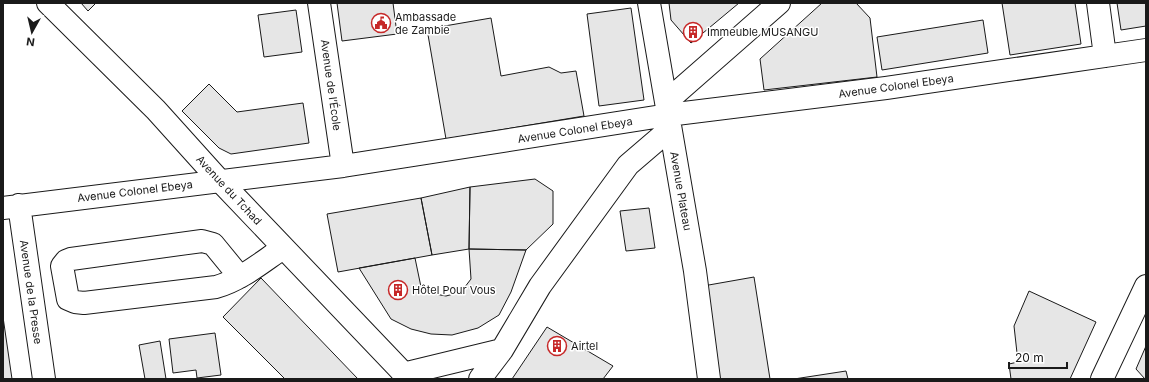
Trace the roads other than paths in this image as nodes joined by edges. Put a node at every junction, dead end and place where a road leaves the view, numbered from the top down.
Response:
1 (48, 3) edge
2 (319, 3) edge
3 (649, 3) edge
4 (779, 3) edge
5 (1098, 3) edge
6 (1146, 50) edge
7 (1105, 56) junction
8 (668, 116) junction
9 (343, 166) junction
10 (220, 181) junction
11 (11, 206) edge
12 (284, 248) junction
13 (240, 277) junction
14 (1146, 286) edge
15 (502, 350) junction
16 (406, 376) edge
17 (44, 379) edge
18 (480, 379) edge
19 (709, 379) edge
20 (1102, 379) edge

1 - 10 street, Avenue du Tchad
2 - 9 street, Avenue de l’École
3 - 8 street, Avenue Plateau
4 - 8 street
5 - 7 street
6 - 7 street, Avenue Colonel Ebeya
7 - 8 street, Avenue Colonel Ebeya
8 - 9 street, Avenue Colonel Ebeya
8 - 15 street
8 - 19 street, Avenue Plateau
9 - 10 street, Avenue Colonel Ebeya
10 - 11 street, Avenue Colonel Ebeya
10 - 12 street, Avenue du Tchad
11 - 17 street, Avenue de la Presse
12 - 13 street
12 - 16 street, Avenue du Tchad
13 - 13 street
14 - 20 street
15 - 16 street
15 - 18 street

